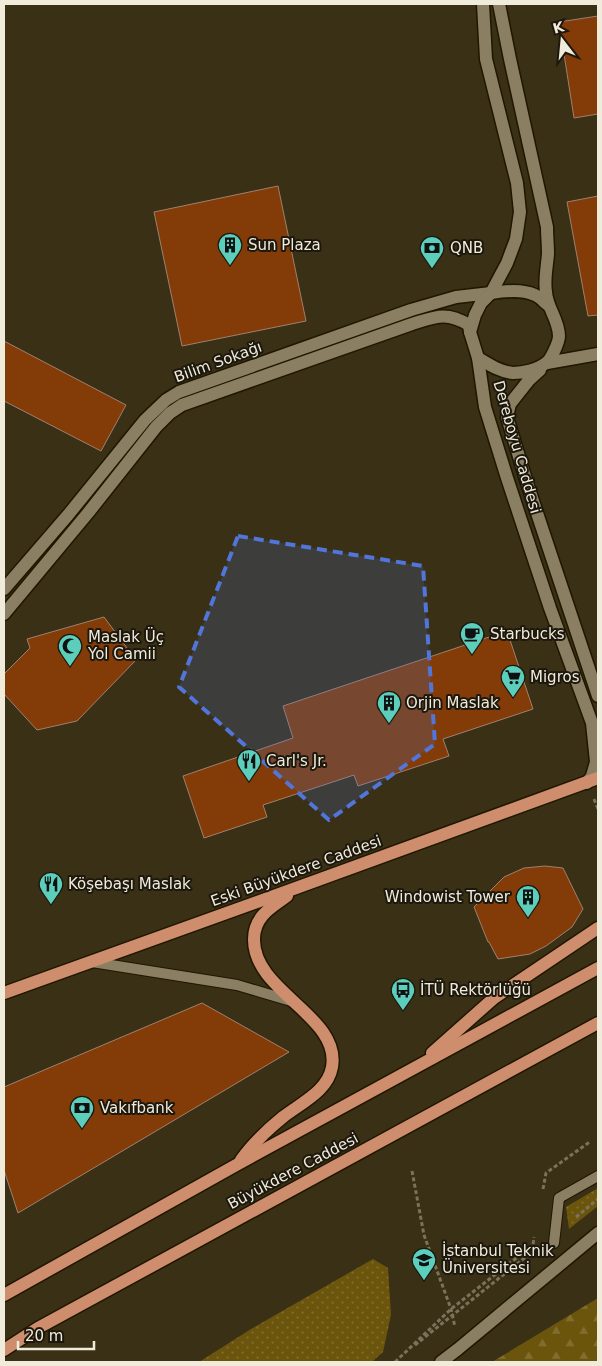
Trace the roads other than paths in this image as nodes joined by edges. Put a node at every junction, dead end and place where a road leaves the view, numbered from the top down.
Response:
1 (483, 4) edge
2 (499, 4) edge
3 (491, 293) junction
4 (548, 305) junction
5 (470, 332) junction
6 (598, 354) edge
7 (478, 358) junction
8 (547, 363) junction
9 (4, 589) edge
10 (4, 614) edge
11 (598, 696) edge
12 (594, 781) edge
13 (296, 888) junction
14 (598, 928) edge
15 (92, 962) junction
16 (598, 968) edge
17 (4, 993) edge
18 (293, 1001) junction
19 (598, 1023) edge
20 (417, 1066) junction
21 (238, 1164) junction
22 (598, 1176) edge
23 (598, 1233) edge
24 (554, 1238) road end
25 (4, 1296) edge
26 (4, 1350) edge
27 (441, 1362) edge

1 - 3 street
2 - 4 street
3 - 4 street
3 - 5 street
3 - 9 street, Bilim Sokağı
4 - 8 street
5 - 7 street, Dereboyu Caddesi
5 - 10 street, Bilim Sokağı
6 - 8 street
7 - 8 street
7 - 12 street, Dereboyu Caddesi
8 - 11 street, Dereboyu Caddesi
12 - 13 main road, Eski Büyükdere Caddesi
13 - 15 main road, Eski Büyükdere Caddesi
13 - 18 main road
14 - 20 main road
15 - 17 main road, Eski Büyükdere Caddesi
15 - 18 lane
16 - 20 main road, Büyükdere Caddesi
18 - 21 main road
19 - 26 main road, Büyükdere Caddesi
20 - 21 main road, Büyükdere Caddesi
21 - 25 main road, Büyükdere Caddesi
22 - 24 lane
23 - 27 street

